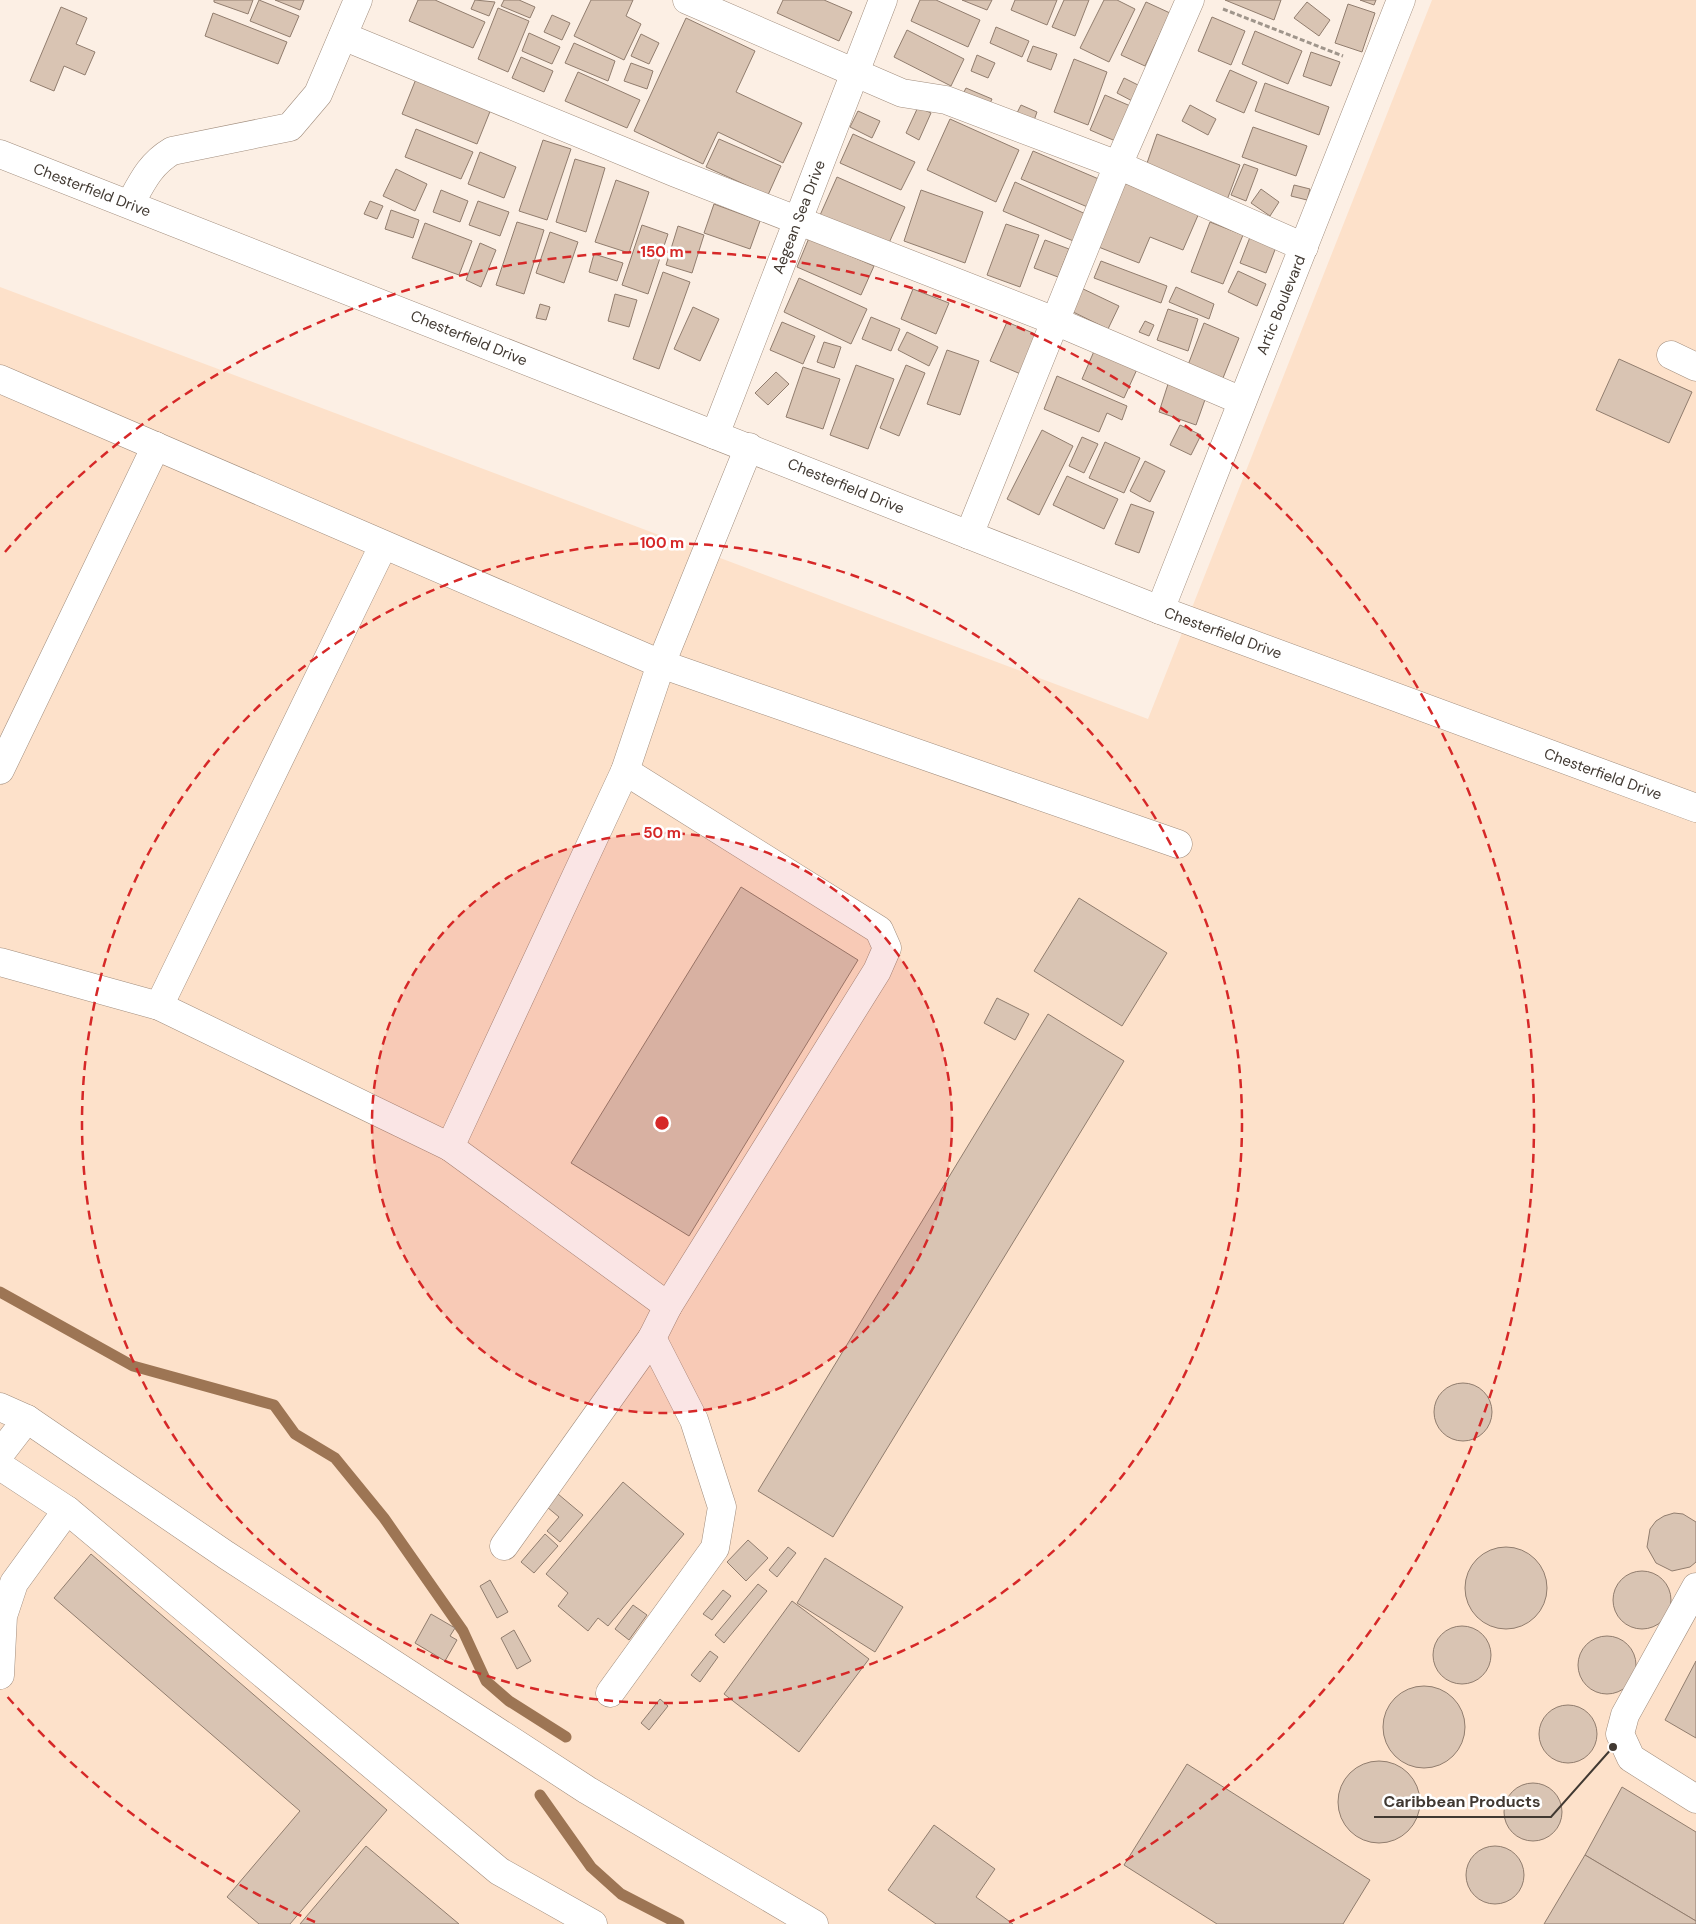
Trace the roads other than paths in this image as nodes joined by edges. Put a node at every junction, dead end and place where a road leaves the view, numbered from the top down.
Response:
1 (358, 0) edge
2 (687, 0) edge
3 (883, 0) edge
4 (1190, 0) edge
5 (1401, 0) edge
6 (343, 36) junction
7 (854, 74) junction
8 (0, 154) edge
9 (1118, 165) junction
10 (130, 204) junction
11 (798, 220) junction
12 (1304, 247) junction
13 (1055, 321) junction
14 (1671, 355) dead end
15 (1696, 367) edge
16 (0, 379) edge
17 (1242, 401) junction
18 (716, 435) junction
19 (156, 446) junction
20 (749, 447) junction
21 (969, 536) junction
22 (383, 546) junction
23 (1160, 610) junction
24 (661, 664) junction
25 (0, 770) edge
26 (625, 771) junction
27 (1696, 808) edge
28 (1178, 844) dead end
29 (0, 962) edge
30 (159, 1006) junction
31 (450, 1147) junction
32 (668, 1306) junction
33 (652, 1338) junction
34 (0, 1408) edge
35 (27, 1419) junction
36 (0, 1454) edge
37 (0, 1466) edge
38 (66, 1510) junction
39 (504, 1546) dead end
40 (1696, 1587) edge
41 (0, 1675) edge
42 (610, 1693) dead end
43 (1696, 1798) edge
44 (593, 1924) edge
45 (814, 1924) edge

1 - 6 street
2 - 7 street
3 - 7 street, Aegean Sea Drive
4 - 9 street
5 - 12 street, Artic Boulevard
6 - 10 street
6 - 11 street
7 - 9 street
7 - 11 street, Aegean Sea Drive
8 - 10 street, Chesterfield Drive
9 - 12 street
9 - 13 street
10 - 18 street, Chesterfield Drive
11 - 13 street
11 - 18 street, Aegean Sea Drive
12 - 17 street, Artic Boulevard
13 - 17 street
13 - 21 street
14 - 15 street
16 - 19 street
17 - 23 street, Artic Boulevard
18 - 20 street, Chesterfield Drive
19 - 22 street
19 - 25 street
20 - 21 street, Chesterfield Drive
20 - 24 street
21 - 23 street, Chesterfield Drive
22 - 24 street
22 - 30 street
23 - 27 street, Chesterfield Drive
24 - 26 street
24 - 28 street
26 - 31 street
26 - 32 street
29 - 30 street
30 - 31 street
31 - 32 street
32 - 33 street
33 - 39 street
33 - 42 street
34 - 35 street
35 - 36 street
35 - 45 street
37 - 38 street
38 - 41 street
38 - 44 street
40 - 43 street

